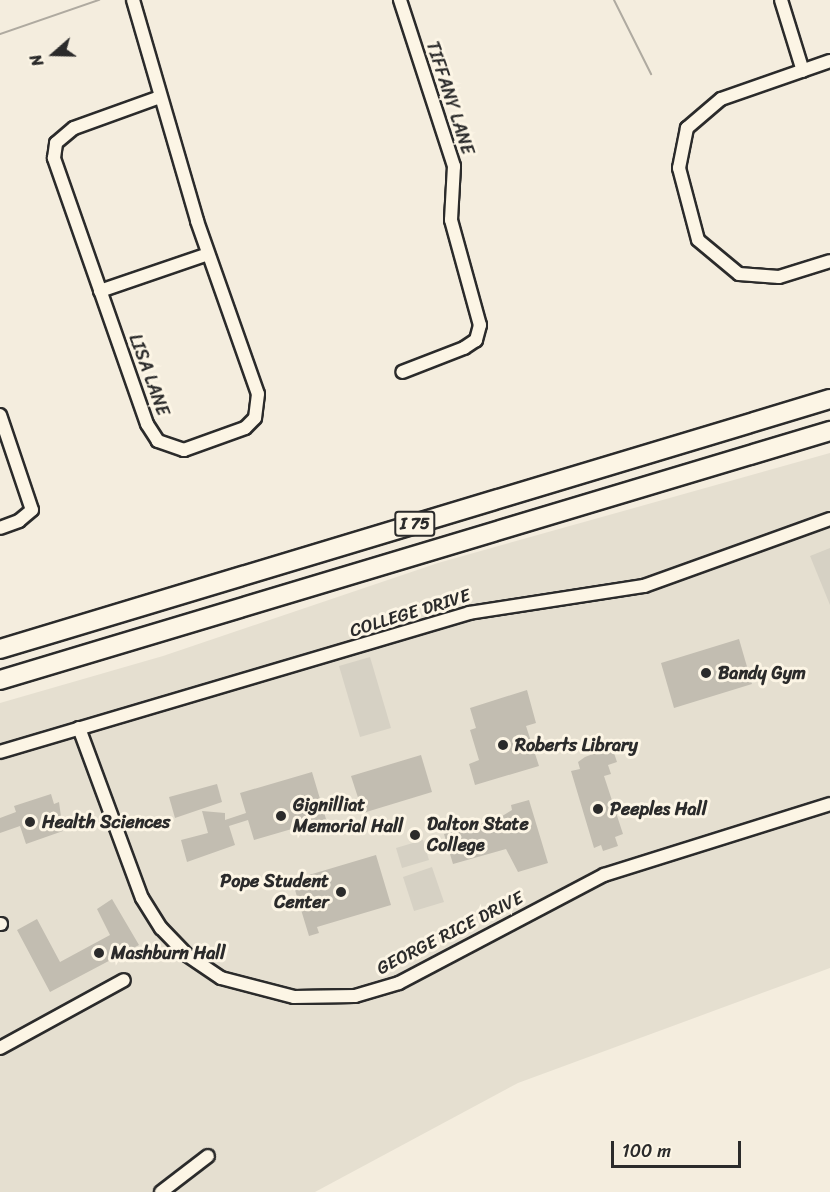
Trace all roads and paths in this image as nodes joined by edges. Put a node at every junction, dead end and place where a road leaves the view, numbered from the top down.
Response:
1 (133, 0) edge
2 (400, 0) edge
3 (781, 0) edge
4 (830, 61) edge
5 (803, 71) junction
6 (160, 97) junction
7 (208, 254) junction
8 (830, 261) edge
9 (100, 291) junction
10 (402, 372) dead end
11 (830, 399) edge
12 (0, 415) edge
13 (830, 431) edge
14 (830, 519) edge
15 (0, 528) edge
16 (0, 649) edge
17 (0, 680) edge
18 (79, 728) junction
19 (0, 752) edge
20 (830, 804) edge
21 (124, 980) dead end
22 (0, 1048) edge
23 (208, 1156) dead end
24 (160, 1192) edge

1 - 6 street, LISA LANE
2 - 10 street, TIFFANY LANE
3 - 5 street
4 - 5 street
5 - 8 street
6 - 7 street, LISA LANE
6 - 9 street, LISA LANE
7 - 9 street
7 - 9 street, LISA LANE
11 - 16 highway, I 75
12 - 15 street
13 - 17 highway, I 75
14 - 18 street, COLLEGE DRIVE
18 - 19 street, COLLEGE DRIVE
18 - 20 street, GEORGE RICE DRIVE
21 - 22 street
23 - 24 street

